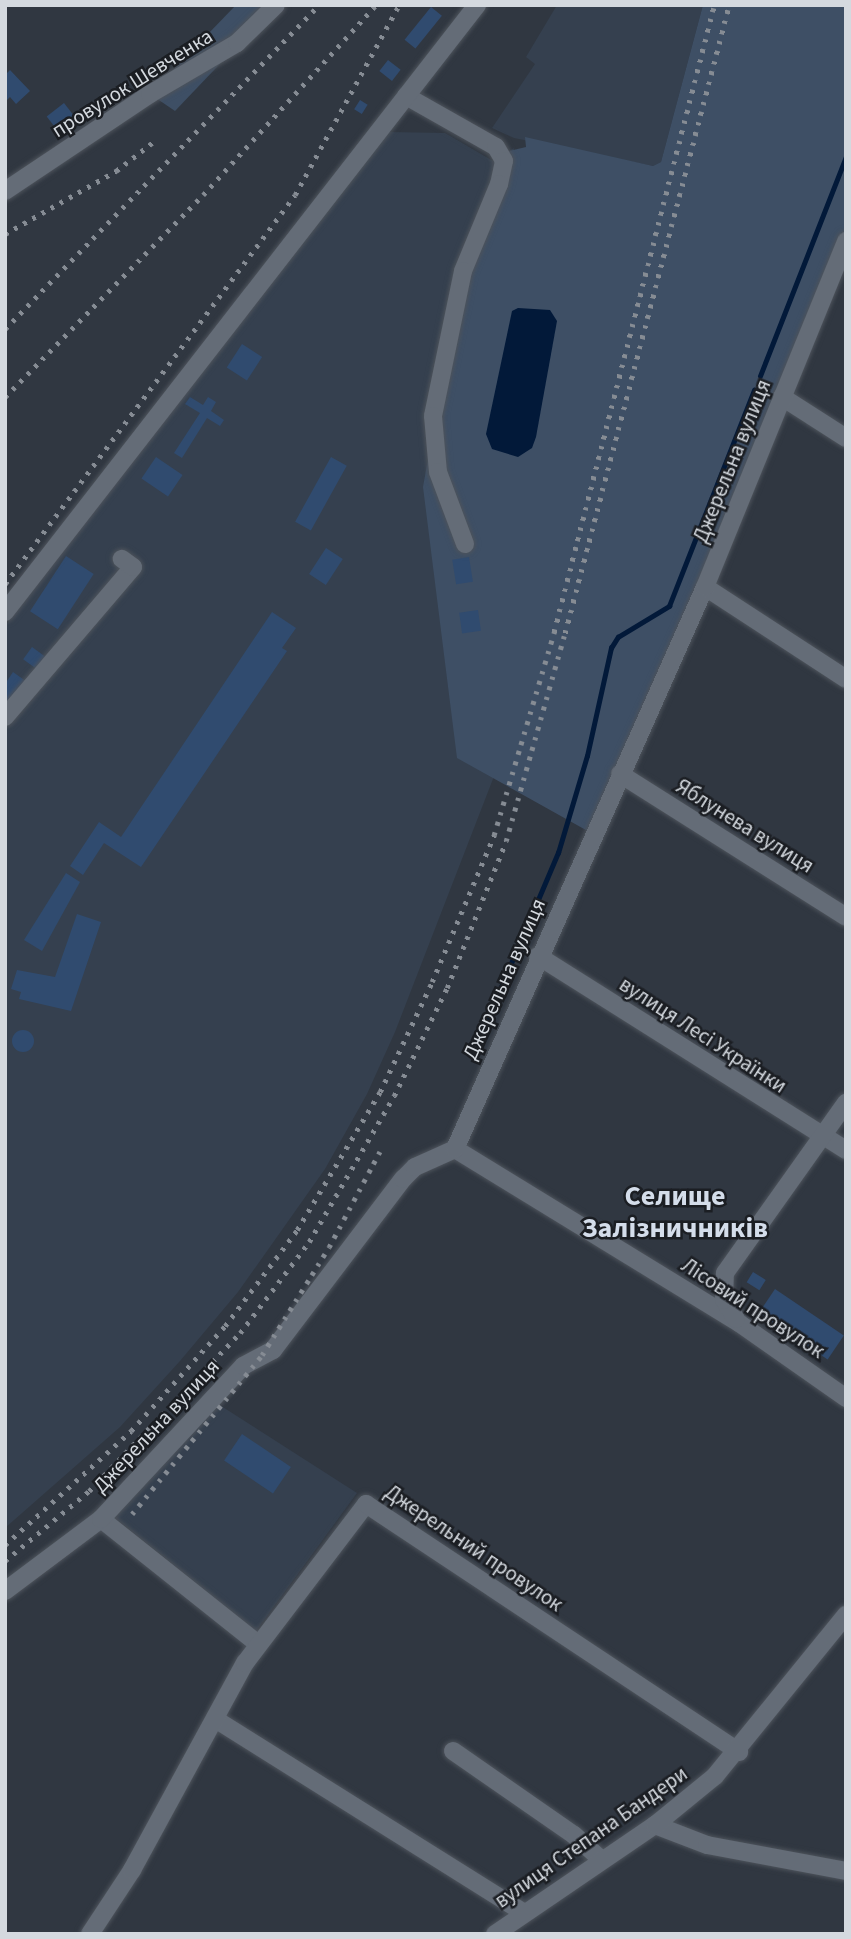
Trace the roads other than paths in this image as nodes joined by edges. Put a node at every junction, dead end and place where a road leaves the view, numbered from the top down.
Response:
1 (276, 5) edge
2 (477, 5) edge
3 (406, 96) junction
4 (5, 191) edge
5 (846, 241) edge
6 (782, 397) junction
7 (846, 438) edge
8 (465, 544) dead end
9 (121, 559) dead end
10 (705, 587) junction
11 (5, 612) edge
12 (846, 678) edge
13 (5, 717) edge
14 (620, 774) junction
15 (846, 917) edge
16 (538, 956) junction
17 (846, 1103) edge
18 (822, 1138) junction
19 (454, 1149) junction
20 (846, 1150) edge
21 (739, 1323) junction
22 (846, 1398) edge
23 (101, 1519) junction
24 (5, 1591) edge
25 (846, 1615) edge
26 (258, 1644) junction
27 (215, 1719) junction
28 (453, 1752) dead end
29 (739, 1752) junction
30 (655, 1825) junction
31 (600, 1858) junction
32 (846, 1871) edge
33 (523, 1912) junction
34 (90, 1934) edge
35 (495, 1934) edge

1 - 4 street, провулок Шевченка
2 - 3 street
3 - 8 street
3 - 11 street
5 - 6 street, Джерельна вулиця
6 - 7 street
6 - 10 street, Джерельна вулиця
9 - 13 street
10 - 12 street
10 - 14 street, Джерельна вулиця
14 - 15 street, Яблунева вулиця
14 - 16 street, Джерельна вулиця
16 - 18 street, вулиця Лесі Українки
16 - 19 street, Джерельна вулиця
17 - 18 street
18 - 20 street, вулиця Лесі Українки
18 - 21 street
19 - 21 street, Лісовий провулок
19 - 23 street, Джерельна вулиця
21 - 22 street, Лісовий провулок
23 - 24 street, Джерельна вулиця
23 - 26 street
25 - 29 street, вулиця Степана Бандери
26 - 27 street, Джерельний провулок
26 - 29 street, Джерельний провулок
27 - 33 street
27 - 34 street, Джерельний провулок
28 - 31 street
29 - 30 street, вулиця Степана Бандери
30 - 31 street, вулиця Степана Бандери
30 - 32 street
31 - 33 street, вулиця Степана Бандери
33 - 35 street, вулиця Степана Бандери

